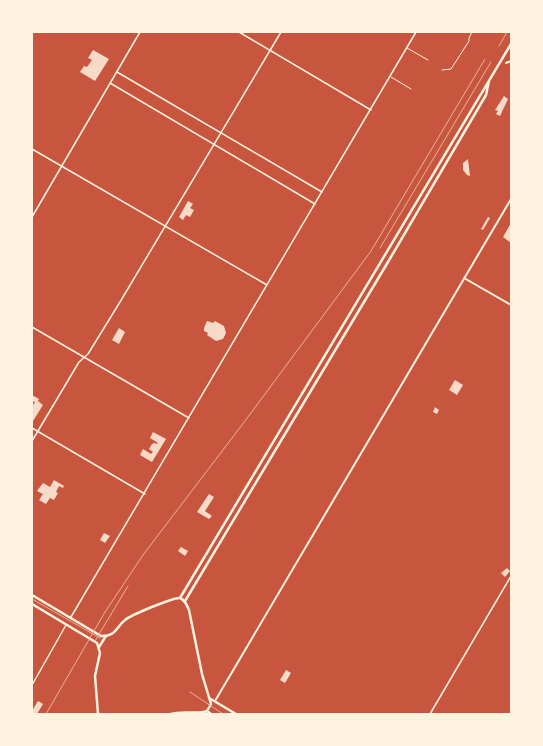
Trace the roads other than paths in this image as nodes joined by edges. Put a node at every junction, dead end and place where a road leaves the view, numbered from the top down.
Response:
1 (140, 32) edge
2 (239, 32) edge
3 (281, 32) edge
4 (416, 32) edge
5 (472, 32) edge
6 (511, 44) edge
7 (407, 48) junction
8 (270, 50) junction
9 (428, 60) dead end
10 (511, 61) edge
11 (506, 63) dead end
12 (442, 70) dead end
13 (117, 72) junction
14 (390, 76) junction
15 (490, 78) junction
16 (110, 83) junction
17 (411, 89) dead end
18 (370, 110) junction
19 (221, 133) junction
20 (214, 145) junction
21 (32, 149) edge
22 (61, 166) junction
23 (322, 192) junction
24 (511, 199) edge
25 (316, 204) junction
26 (32, 217) edge
27 (164, 226) junction
28 (464, 278) junction
29 (268, 286) junction
30 (511, 305) edge
31 (32, 327) edge
32 (84, 357) junction
33 (189, 418) junction
34 (32, 428) edge
35 (38, 431) junction
36 (32, 441) edge
37 (145, 494) junction
38 (511, 576) edge
39 (32, 595) edge
40 (180, 598) junction
41 (185, 601) junction
42 (32, 604) edge
43 (71, 617) junction
44 (66, 625) junction
45 (106, 636) junction
46 (99, 648) junction
47 (32, 685) edge
48 (209, 698) junction
49 (215, 701) junction
50 (207, 711) junction
51 (181, 712) junction
52 (98, 714) edge
53 (171, 714) edge
54 (186, 714) edge
55 (211, 714) edge
56 (236, 714) edge
57 (430, 714) edge

1 - 13 street
2 - 8 street
3 - 8 street
4 - 7 street
5 - 12 street
6 - 15 main road
7 - 9 street
7 - 14 street
8 - 18 street
8 - 19 street
10 - 11 street
13 - 16 street
13 - 19 street
14 - 17 street
14 - 18 street
15 - 40 main road
15 - 41 main road
16 - 20 street
16 - 22 street
18 - 23 street
19 - 20 street
19 - 23 street
20 - 25 street
20 - 27 street
21 - 22 street
22 - 26 street
22 - 27 street
23 - 25 street
24 - 28 street
25 - 29 street
27 - 29 street
27 - 32 street
28 - 30 street
28 - 49 street
29 - 33 street
31 - 32 street
32 - 33 street
32 - 35 street
33 - 37 street
34 - 35 street
35 - 36 street
35 - 37 street
37 - 43 street
38 - 57 street
39 - 43 main road
40 - 41 main road
40 - 45 main road
41 - 48 main road
42 - 44 main road
43 - 45 main road
44 - 46 main road
44 - 47 street
45 - 46 main road
46 - 52 main road
48 - 49 main road
48 - 50 main road
49 - 56 main road
50 - 51 main road
50 - 55 main road
51 - 53 main road
51 - 54 street

